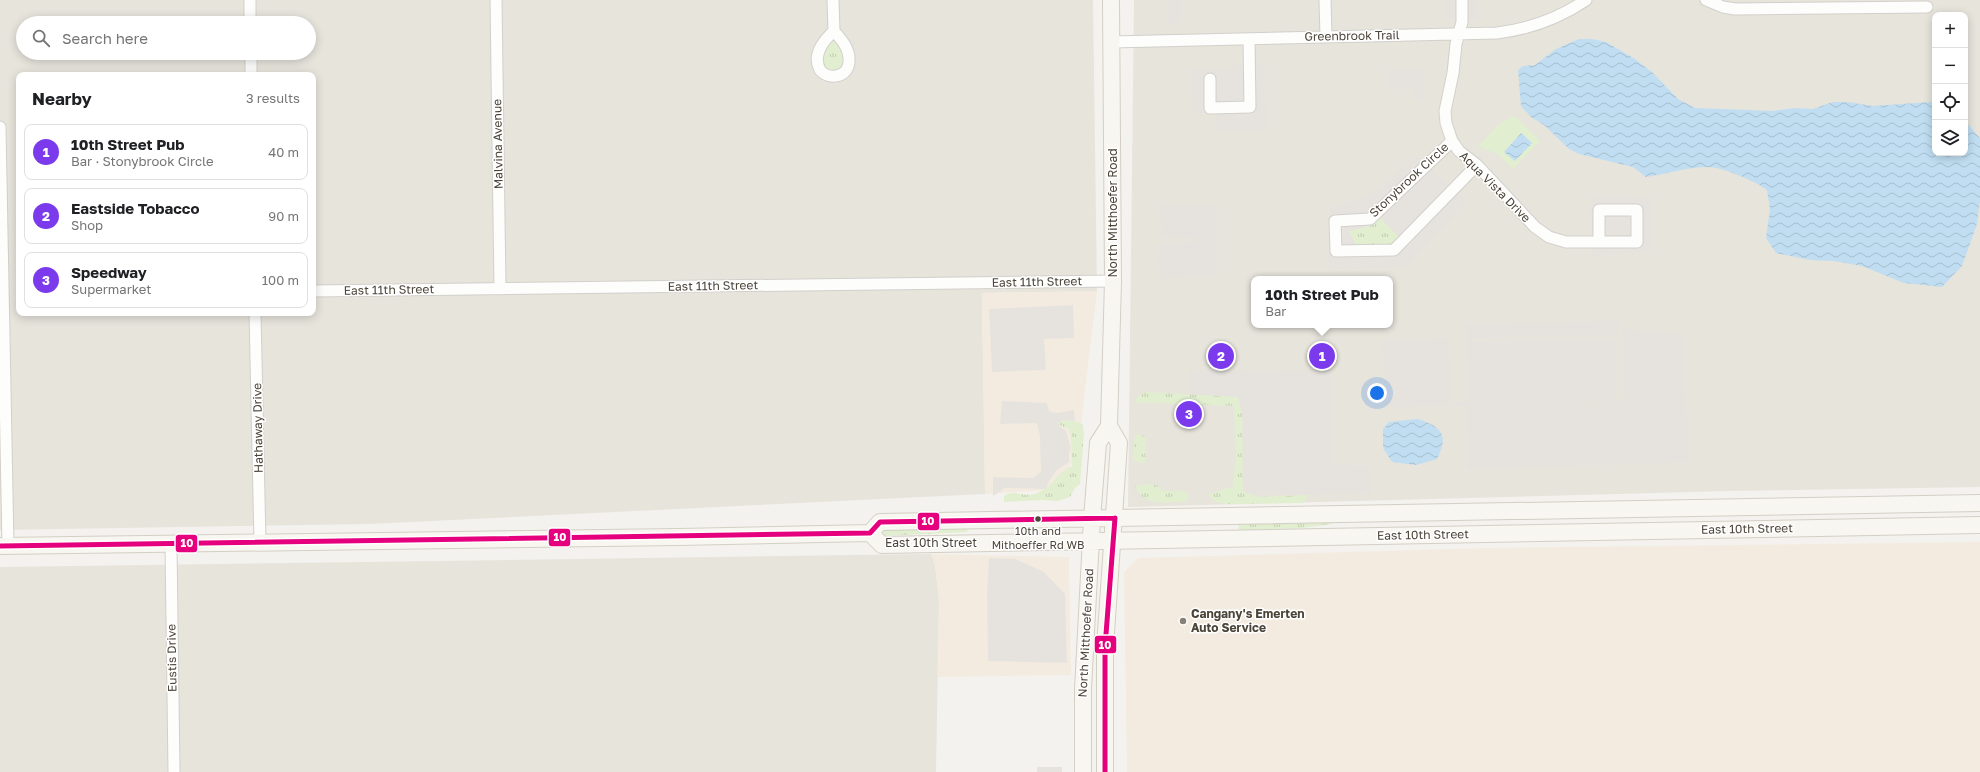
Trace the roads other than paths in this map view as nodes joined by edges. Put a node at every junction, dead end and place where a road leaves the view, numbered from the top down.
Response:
1 (250, 0) edge
2 (496, 0) edge
3 (833, 0) edge
4 (1111, 0) edge
5 (1325, 0) edge
6 (1462, 0) edge
7 (1586, 0) edge
8 (1706, 0) edge
9 (1927, 7) dead end
10 (250, 16) edge
11 (834, 31) dead end
12 (1458, 35) junction
13 (1326, 37) junction
14 (1249, 39) junction
15 (1112, 42) junction
16 (251, 60) edge
17 (251, 72) edge
18 (1210, 79) dead end
19 (0, 127) edge
20 (1452, 141) junction
21 (1477, 165) junction
22 (1599, 241) junction
23 (1113, 281) junction
24 (500, 289) junction
25 (316, 291) edge
26 (255, 316) edge
27 (1109, 426) junction
28 (1980, 503) edge
29 (1115, 518) junction
30 (1092, 519) junction
31 (1980, 525) edge
32 (870, 533) junction
33 (1091, 541) junction
34 (1113, 541) junction
35 (260, 543) junction
36 (170, 544) junction
37 (4, 546) edge
38 (1083, 684) junction
39 (1105, 750) junction
40 (174, 772) edge
41 (1083, 772) edge
42 (1106, 772) edge

1 - 10 street
2 - 24 street, Malvina Avenue
3 - 11 street
4 - 15 main road, North Mitthoefer Road
5 - 13 street
6 - 12 street, Aqua Vista Drive
7 - 12 street, Greenbrook Trail
8 - 9 street
12 - 13 street, Greenbrook Trail
12 - 20 street, Aqua Vista Drive
13 - 14 street, Greenbrook Trail
14 - 15 street, Greenbrook Trail
14 - 18 street
15 - 23 main road, North Mitthoefer Road
16 - 17 street
19 - 37 street
20 - 21 street, Aqua Vista Drive
20 - 21 street, Stonybrook Circle
21 - 22 street, Aqua Vista Drive
22 - 22 street, Aqua Vista Drive
23 - 24 street, East 11th Street
23 - 27 main road, North Mitthoefer Road
24 - 25 street, East 11th Street
26 - 35 street, Hathaway Drive
27 - 29 main road, North Mitthoefer Road
27 - 30 main road, North Mitthoefer Road
28 - 29 main road, East 10th Street
29 - 30 main road, East 10th Street
29 - 34 main road, North Mitthoefer Road
30 - 32 main road, East 10th Street
30 - 33 main road, North Mitthoefer Road
31 - 34 main road, East 10th Street
32 - 33 main road, East 10th Street
32 - 35 main road, East 10th Street
33 - 34 main road, East 10th Street
33 - 38 main road, North Mitthoefer Road
34 - 39 main road, North Mitthoefer Road
35 - 36 main road, East 10th Street
36 - 37 main road, East 10th Street
36 - 40 street, Eustis Drive
38 - 39 main road
38 - 41 main road, North Mitthoefer Road
39 - 42 main road, North Mitthoefer Road

